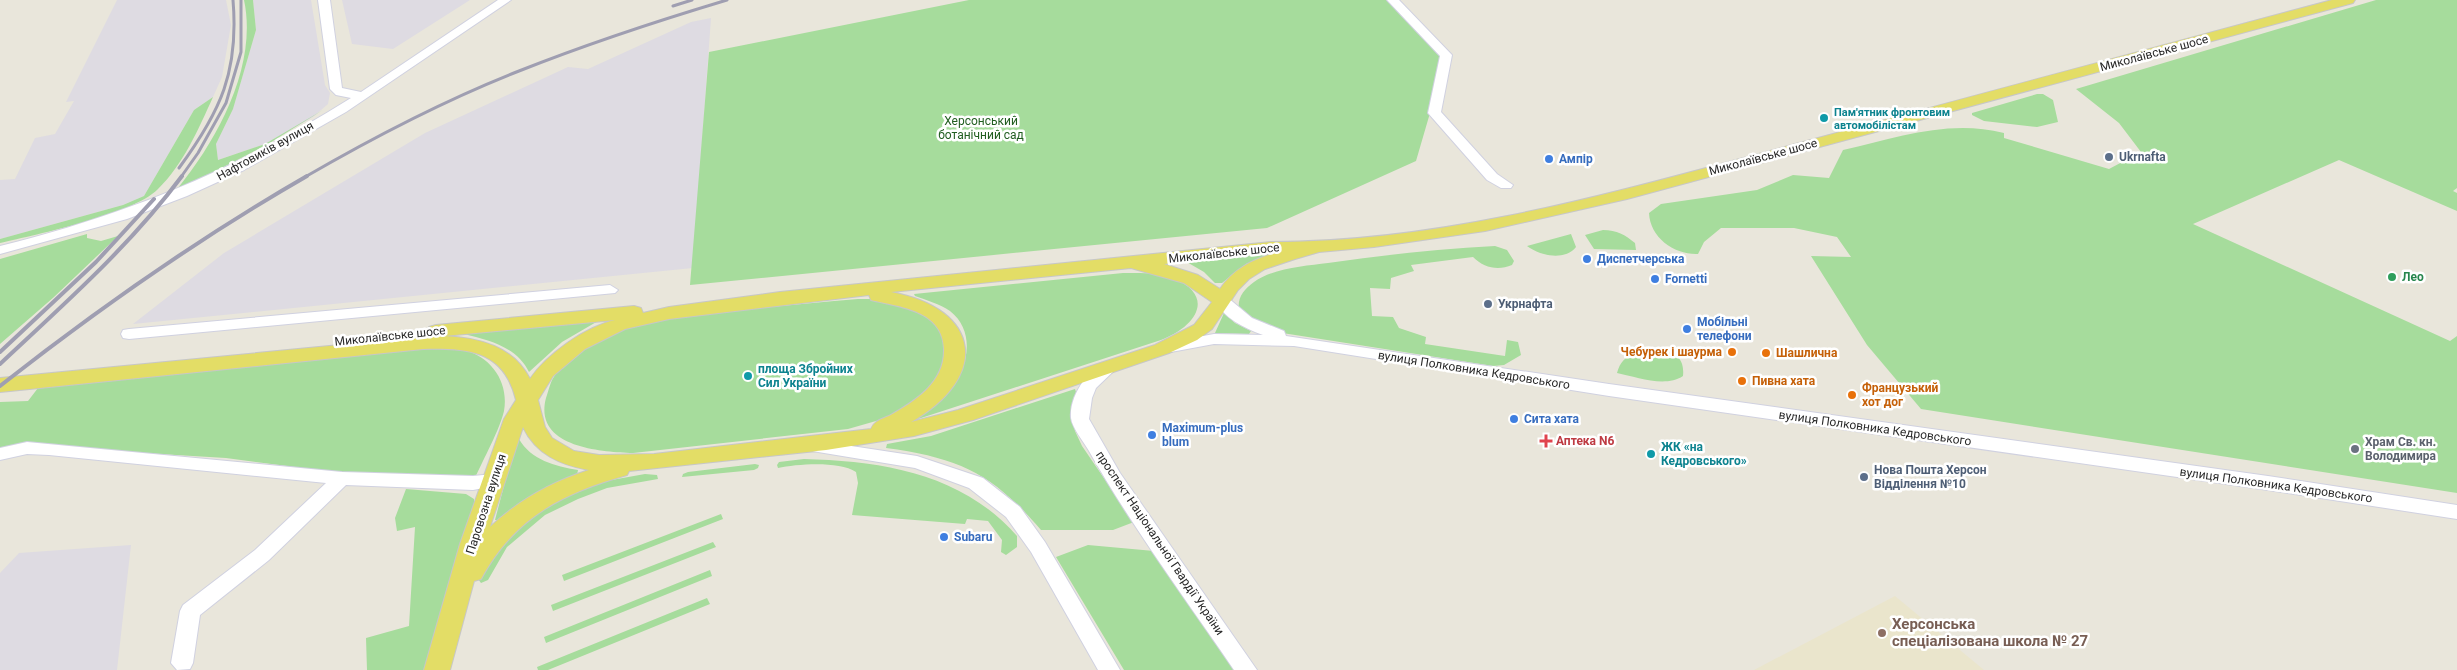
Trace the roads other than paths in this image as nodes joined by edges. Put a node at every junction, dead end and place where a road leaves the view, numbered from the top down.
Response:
1 (324, 0) edge
2 (505, 0) edge
3 (1393, 0) edge
4 (2348, 0) edge
5 (362, 96) junction
6 (1506, 185) dead end
7 (1317, 247) junction
8 (0, 250) edge
9 (1131, 262) junction
10 (610, 290) dead end
11 (857, 292) junction
12 (780, 298) junction
13 (1221, 300) junction
14 (129, 334) dead end
15 (1294, 341) junction
16 (1162, 348) junction
17 (1112, 365) junction
18 (0, 373) edge
19 (0, 385) edge
20 (526, 400) junction
21 (860, 437) junction
22 (800, 445) junction
23 (0, 454) edge
24 (646, 462) junction
25 (342, 478) junction
26 (493, 480) junction
27 (2457, 512) edge
28 (455, 611) junction
29 (182, 663) dead end
30 (437, 670) edge
31 (1109, 670) edge
32 (1246, 670) edge

1 - 5 street
2 - 5 street, Нафтовиків вулиця
3 - 6 street
4 - 7 main road, Миколаївське шосе
5 - 8 street, Нафтовиків вулиця
7 - 9 main road, Миколаївське шосе
7 - 13 main road, Миколаївське шосе
9 - 11 main road
9 - 13 main road
10 - 14 street
11 - 12 main road
11 - 21 main road
12 - 18 main road, Миколаївське шосе
12 - 20 main road
13 - 15 street, вулиця Полковника Кедровського
13 - 16 main road
15 - 16 street, вулиця Полковника Кедровського
15 - 27 street, вулиця Полковника Кедровського
16 - 17 main road
17 - 21 main road
17 - 32 street, проспект Національної Гвардії України
19 - 20 main road, Миколаївське шосе
20 - 24 main road
20 - 26 main road, Паровозна вулиця
21 - 22 main road
22 - 24 main road
22 - 31 street
23 - 25 street
24 - 28 main road, Паровозна вулиця
25 - 26 street
25 - 29 street
26 - 28 main road, Паровозна вулиця
28 - 30 main road, Паровозна вулиця

